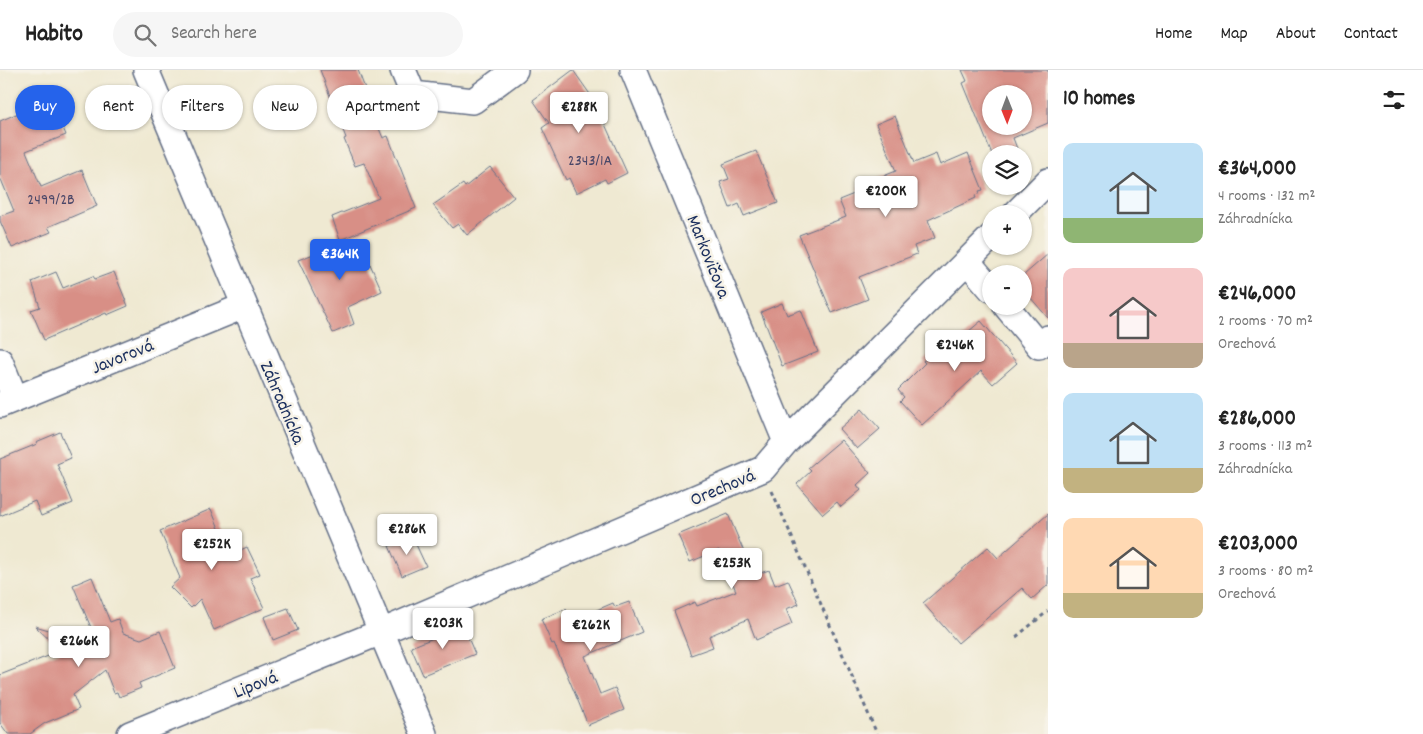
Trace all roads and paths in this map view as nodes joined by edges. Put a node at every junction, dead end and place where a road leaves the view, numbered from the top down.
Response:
1 (146, 70) edge
2 (403, 70) edge
3 (515, 70) edge
4 (633, 70) edge
5 (1048, 181) edge
6 (1024, 205) edge
7 (982, 246) edge
8 (967, 261) junction
9 (982, 279) edge
10 (244, 306) junction
11 (1014, 315) edge
12 (1048, 338) edge
13 (0, 361) edge
14 (7, 401) edge
15 (786, 442) junction
16 (762, 468) junction
17 (1048, 610) edge
18 (381, 632) junction
19 (1016, 637) dead end
20 (130, 734) edge
21 (424, 734) edge
22 (877, 734) edge

1 - 10 street, Záhradnícka
2 - 3 street
4 - 15 street, Markovičova
5 - 6 street
7 - 8 street, Orechová
8 - 9 street
8 - 15 street, Orechová
10 - 14 street, Javorová
10 - 18 street, Záhradnícka
11 - 12 street
13 - 14 street
15 - 16 street, Orechová
16 - 18 street, Orechová
16 - 22 path
17 - 19 path
18 - 20 street, Lipová
18 - 21 street, Záhradnícka

